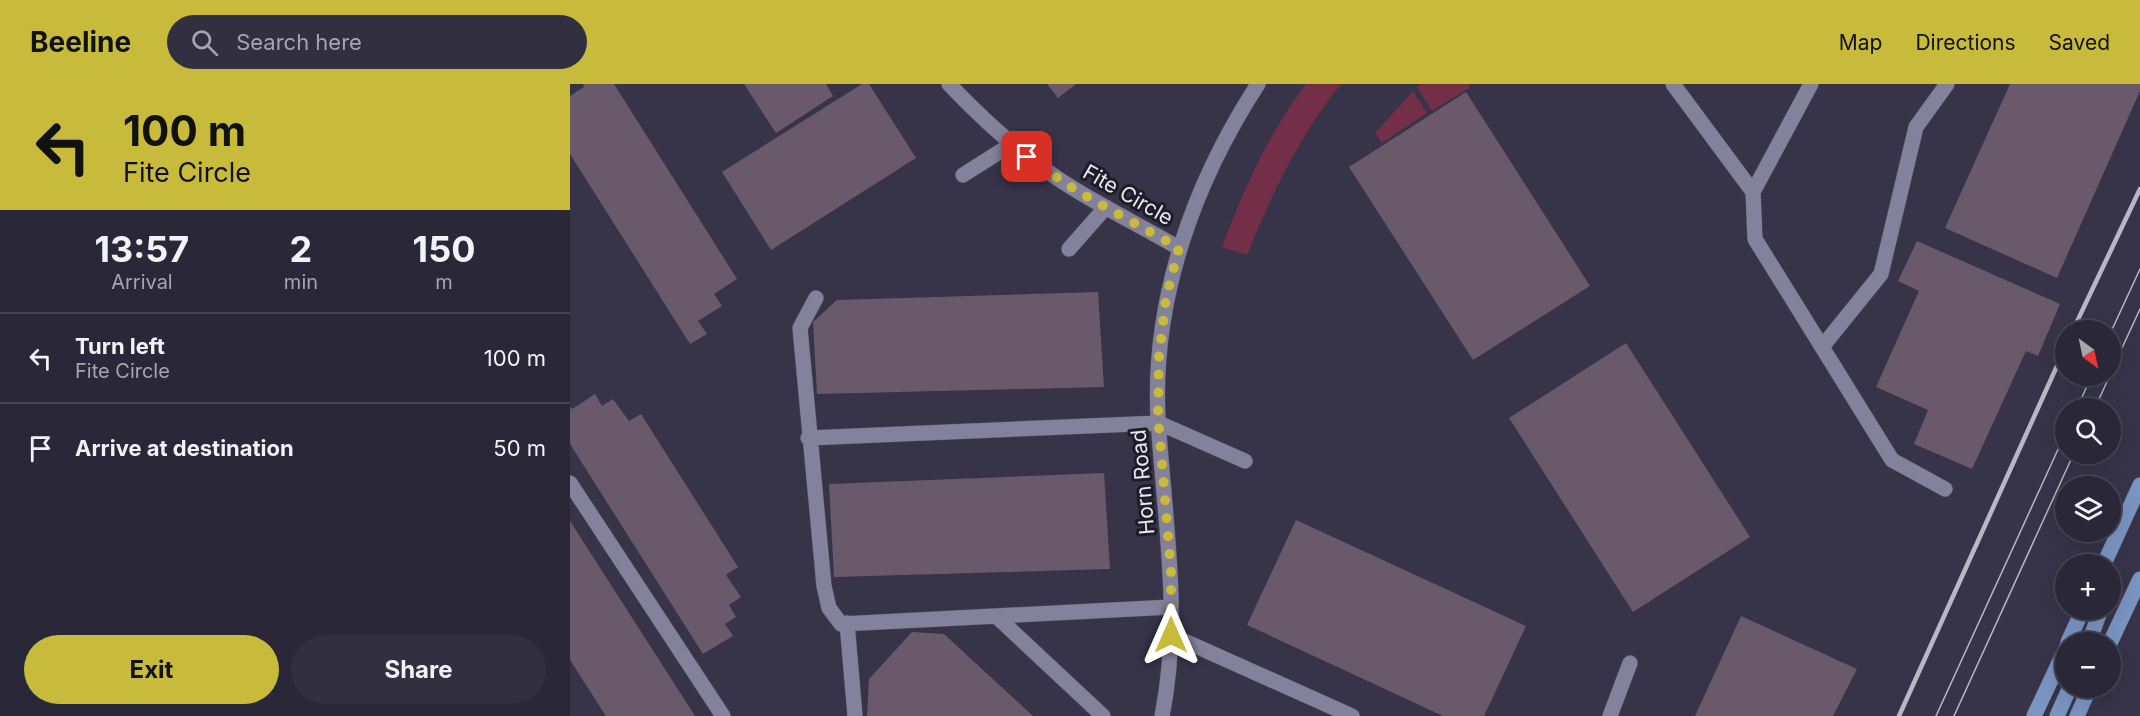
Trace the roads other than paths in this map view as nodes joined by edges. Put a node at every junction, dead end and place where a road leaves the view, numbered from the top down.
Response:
1 (949, 84) edge
2 (1258, 84) edge
3 (1672, 84) edge
4 (1811, 84) edge
5 (1947, 84) edge
6 (1012, 144) junction
7 (963, 175) dead end
8 (1753, 192) junction
9 (1106, 207) junction
10 (1179, 248) junction
11 (1069, 249) dead end
12 (816, 298) dead end
13 (1822, 347) junction
14 (1159, 423) junction
15 (808, 438) junction
16 (1245, 461) dead end
17 (570, 483) edge
18 (2140, 485) edge
19 (1945, 489) dead end
20 (2109, 554) edge
21 (2140, 579) edge
22 (1171, 608) junction
23 (996, 616) junction
24 (847, 623) junction
25 (2115, 632) edge
26 (1171, 635) junction
27 (1630, 663) dead end
28 (2055, 671) edge
29 (2065, 698) edge
30 (2085, 698) edge
31 (723, 716) edge
32 (855, 716) edge
33 (1103, 716) edge
34 (1162, 716) edge
35 (1352, 716) edge
36 (1611, 716) edge
37 (2034, 716) edge
38 (2057, 716) edge
39 (2077, 716) edge

1 - 6 street, Fite Circle
2 - 10 street, Horn Road
3 - 8 street
4 - 8 street
5 - 13 street
6 - 7 street
6 - 9 street, Fite Circle
8 - 13 street
9 - 10 street, Fite Circle
9 - 11 street
10 - 14 street, Horn Road
12 - 15 street
13 - 19 street
14 - 15 street
14 - 16 street
14 - 22 street, Horn Road
15 - 24 street
17 - 31 street
18 - 20 main road
21 - 25 main road
22 - 23 street
22 - 26 street, Horn Road
23 - 24 street
23 - 33 street
24 - 32 street
26 - 34 street, Horn Road
26 - 35 street
27 - 36 street
28 - 37 main road
29 - 38 main road
30 - 39 main road

